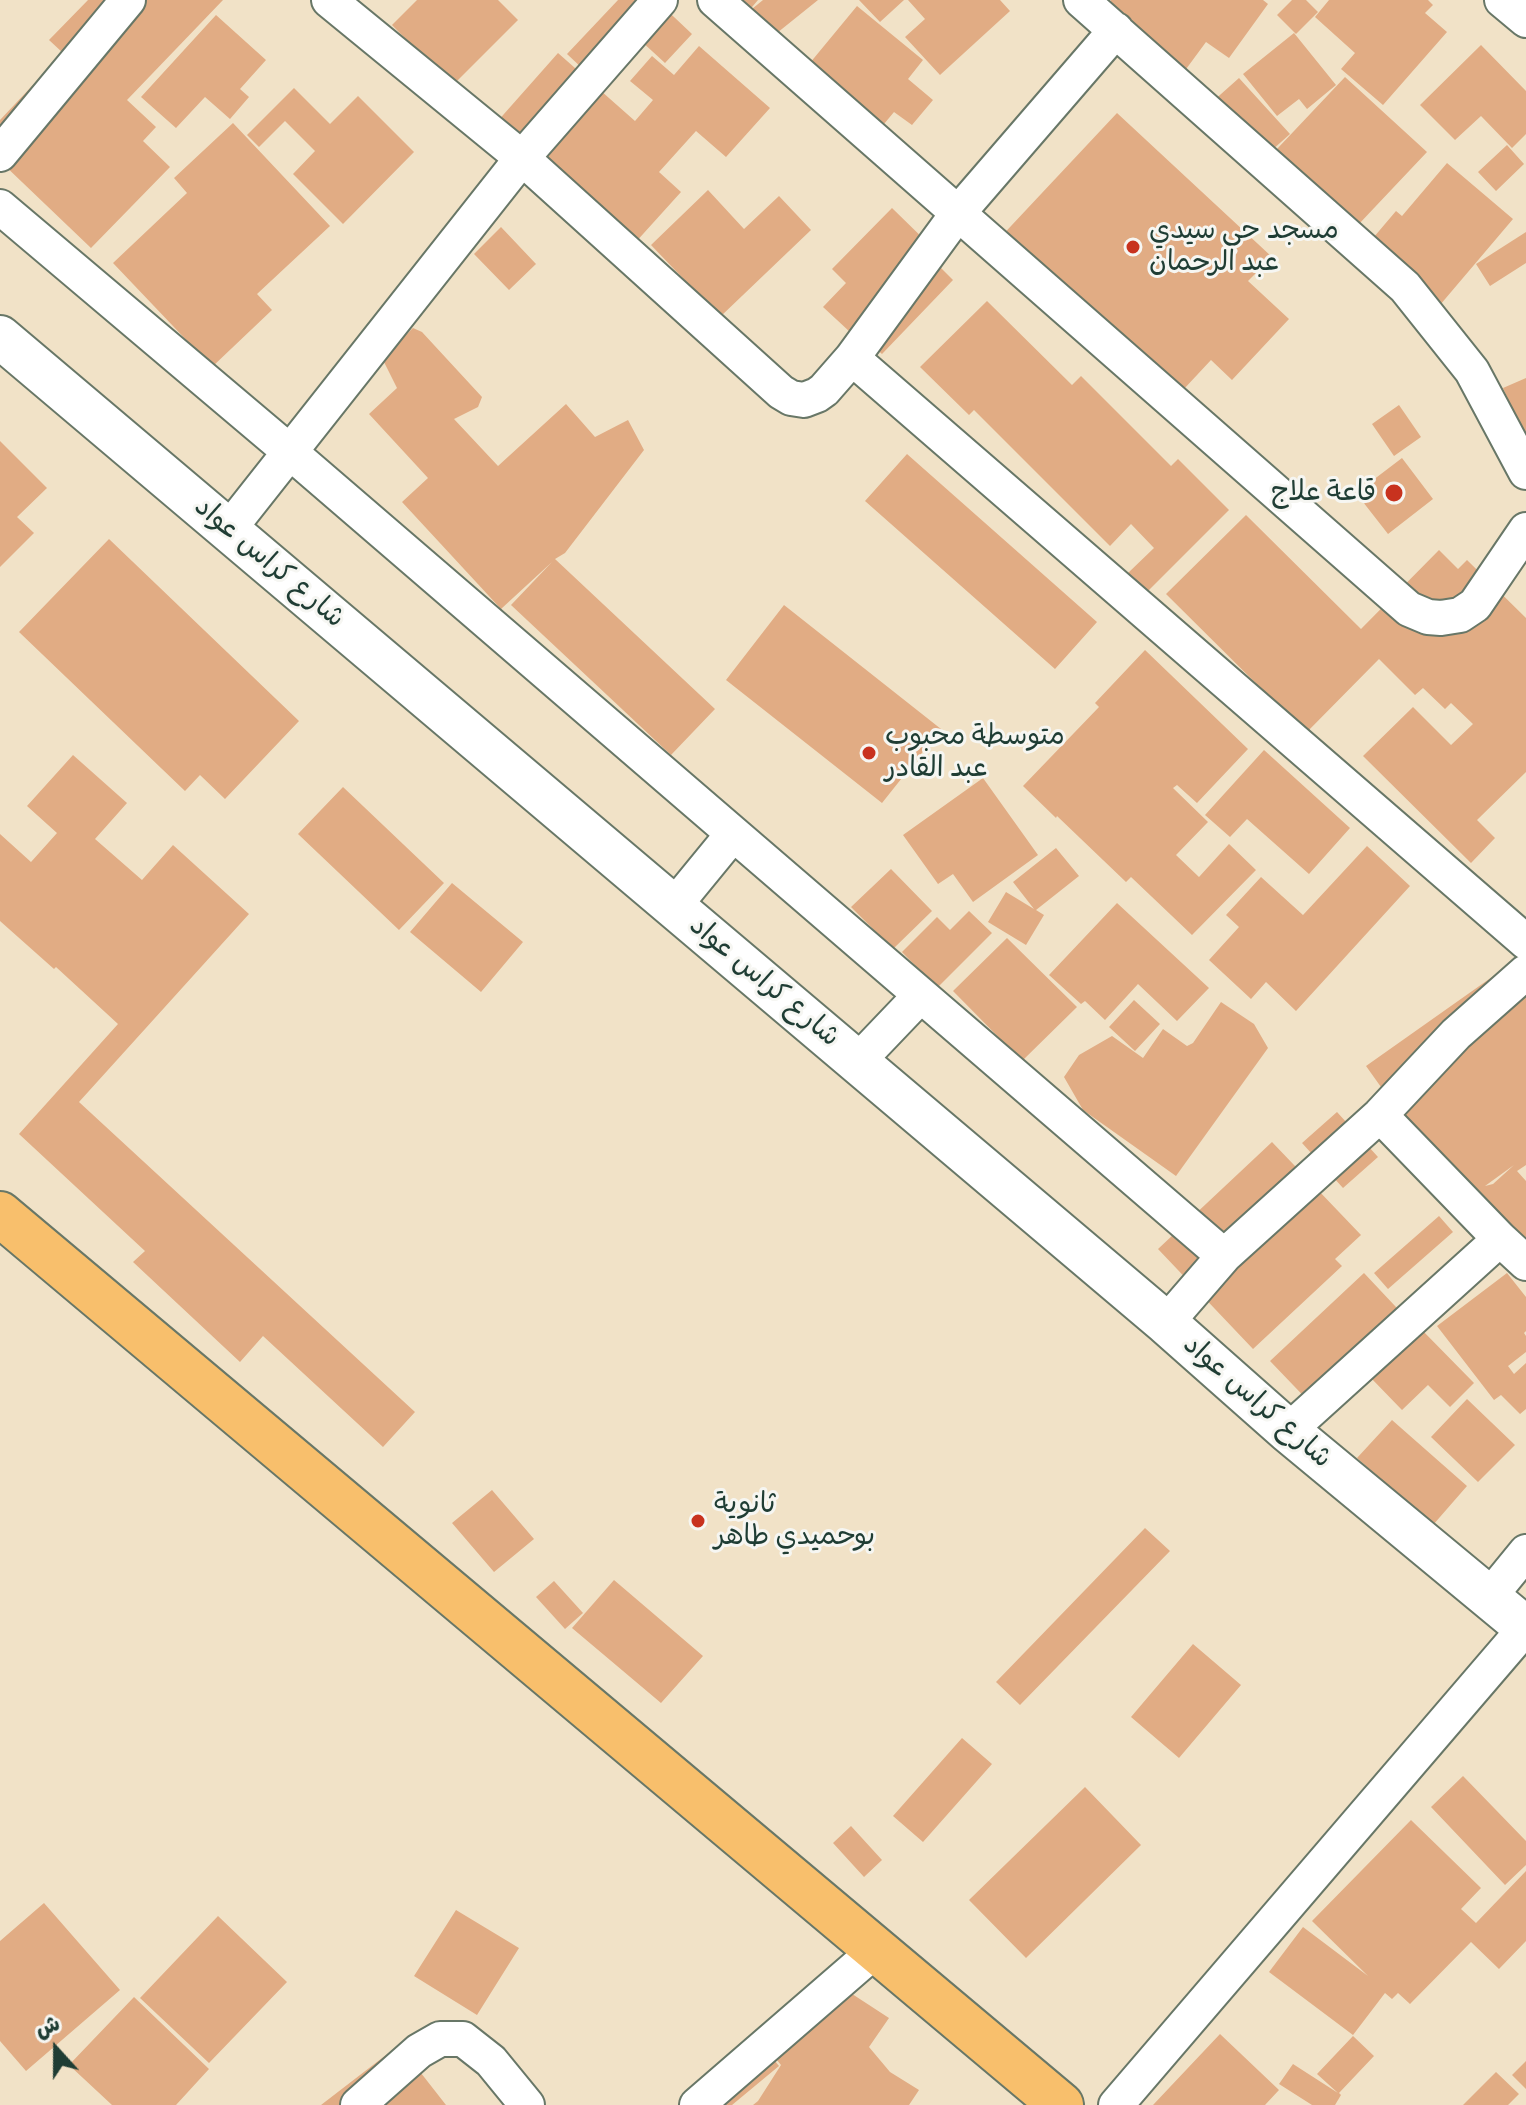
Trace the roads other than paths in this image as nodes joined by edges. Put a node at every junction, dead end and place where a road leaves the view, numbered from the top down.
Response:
1 (128, 0) edge
2 (329, 0) edge
3 (660, 0) edge
4 (715, 0) edge
5 (1081, 0) edge
6 (1502, 0) edge
7 (1526, 20) edge
8 (1116, 30) junction
9 (0, 154) edge
10 (522, 158) junction
11 (0, 207) edge
12 (958, 213) junction
13 (0, 337) edge
14 (852, 358) junction
15 (290, 452) junction
16 (1526, 472) edge
17 (229, 529) junction
18 (1526, 530) edge
19 (733, 834) junction
20 (674, 906) junction
21 (1526, 942) edge
22 (1526, 972) edge
23 (921, 995) junction
24 (858, 1061) junction
25 (1380, 1115) junction
26 (0, 1214) edge
27 (1500, 1239) junction
28 (1224, 1256) junction
29 (1526, 1263) edge
30 (1166, 1323) junction
31 (1288, 1431) junction
32 (1526, 1552) edge
33 (1490, 1596) junction
34 (1526, 1628) edge
35 (876, 1950) junction
36 (358, 2105) edge
37 (527, 2105) edge
38 (697, 2105) edge
39 (1061, 2105) edge
40 (1116, 2105) edge

1 - 9 street
2 - 10 street
3 - 10 street
4 - 12 street
5 - 8 street
6 - 7 street
8 - 12 street
8 - 16 street
10 - 14 street
10 - 15 street
11 - 15 street
12 - 14 street
12 - 18 street
13 - 17 street, شارع كراس عواد
14 - 21 street
15 - 17 street
15 - 19 street
17 - 20 street, شارع كراس عواد
19 - 20 street
19 - 23 street
20 - 24 street, شارع كراس عواد
22 - 25 street
23 - 24 street
23 - 28 street
24 - 30 street, شارع كراس عواد
25 - 27 street
25 - 28 street
26 - 35 main road
27 - 29 street
27 - 31 street
28 - 30 street
30 - 31 street, شارع كراس عواد
31 - 33 street, شارع كراس عواد
32 - 33 street
33 - 34 street, شارع كراس عواد
34 - 40 street
35 - 38 street
35 - 39 main road
36 - 37 street

